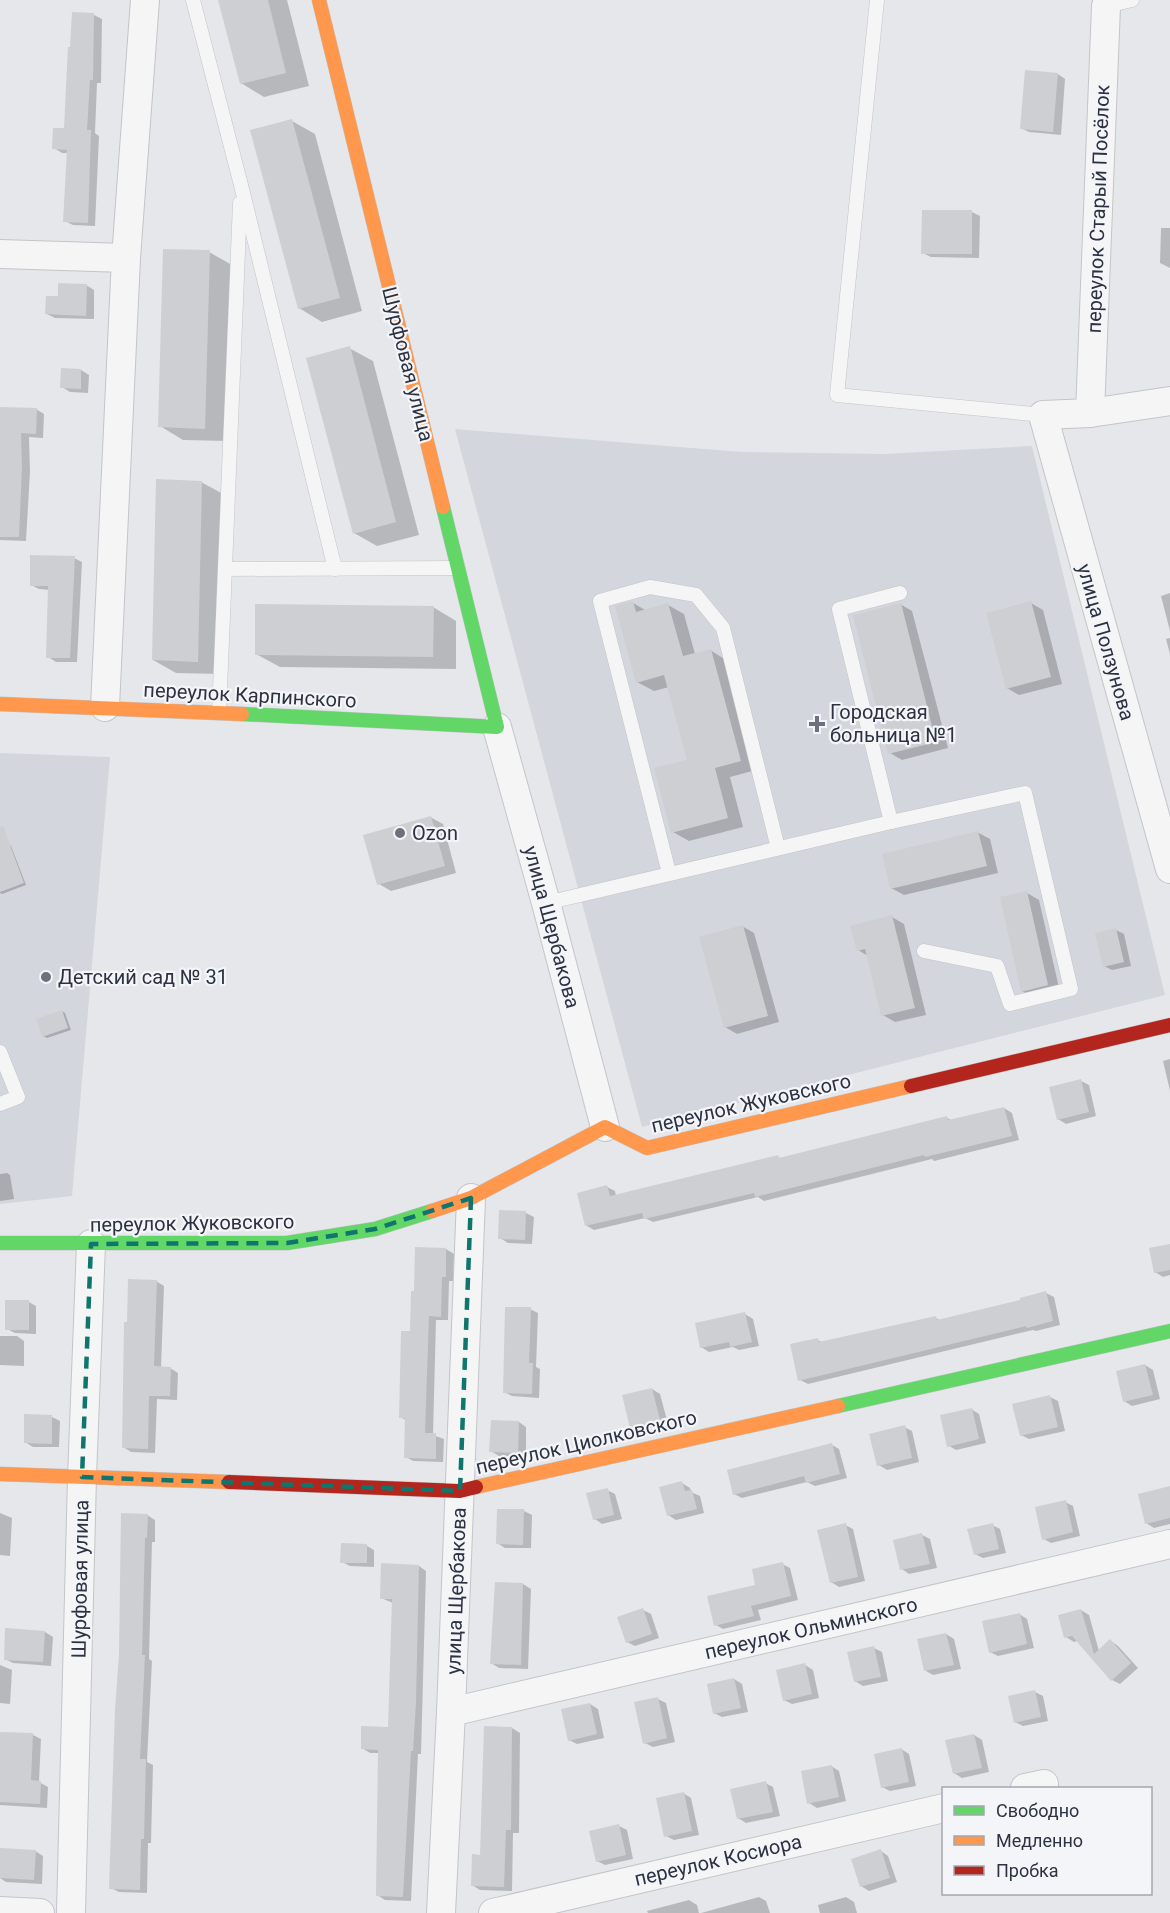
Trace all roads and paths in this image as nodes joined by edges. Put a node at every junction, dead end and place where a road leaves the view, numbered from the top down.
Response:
1 (145, 0) edge
2 (192, 0) edge
3 (319, 0) edge
4 (877, 0) edge
5 (1119, 3) edge
6 (241, 185) junction
7 (0, 254) edge
8 (126, 258) junction
9 (1170, 401) edge
10 (1090, 413) junction
11 (1043, 416) junction
12 (458, 568) junction
13 (225, 569) junction
14 (335, 569) junction
15 (900, 592) dead end
16 (0, 704) edge
17 (105, 707) junction
18 (219, 713) junction
19 (497, 727) junction
20 (891, 822) junction
21 (778, 848) junction
22 (1170, 869) edge
23 (669, 873) junction
24 (546, 903) junction
25 (924, 951) dead end
26 (1170, 1025) edge
27 (0, 1052) edge
28 (0, 1104) edge
29 (605, 1127) junction
30 (471, 1198) junction
31 (0, 1243) edge
32 (91, 1244) junction
33 (1170, 1331) edge
34 (0, 1474) edge
35 (82, 1477) junction
36 (460, 1491) junction
37 (1170, 1544) edge
38 (451, 1712) junction
39 (942, 1808) edge
40 (0, 1911) edge
41 (40, 1913) edge
42 (71, 1913) edge
43 (441, 1913) edge
44 (494, 1913) edge

1 - 8 street
2 - 6 lane
3 - 12 street, Шурфовая улица
4 - 11 lane
5 - 10 street, переулок Старый Посёлок
6 - 13 lane
6 - 14 lane
7 - 8 street
8 - 17 street
9 - 10 street
10 - 11 street
11 - 22 street, улица Ползунова
12 - 14 lane
12 - 19 street, Шурфовая улица
13 - 14 lane
13 - 18 lane
15 - 20 lane
16 - 17 street, переулок Карпинского
17 - 18 street, переулок Карпинского
18 - 19 street, переулок Карпинского
19 - 24 street, улица Щербакова
20 - 21 lane
20 - 25 lane
21 - 23 lane
21 - 23 lane
23 - 24 lane
24 - 29 street, улица Щербакова
26 - 29 street, переулок Жуковского
27 - 28 lane
29 - 30 street, переулок Жуковского
30 - 32 street, переулок Жуковского
30 - 36 street, улица Щербакова
31 - 32 street, переулок Жуковского
32 - 35 street, Шурфовая улица
33 - 36 street, переулок Циолковского
34 - 35 street, переулок Циолковского
35 - 36 street, переулок Циолковского
35 - 42 street, Шурфовая улица
36 - 38 street, улица Щербакова
37 - 38 street, переулок Ольминского
38 - 43 street, улица Щербакова
39 - 44 street, переулок Косиора
40 - 41 street

